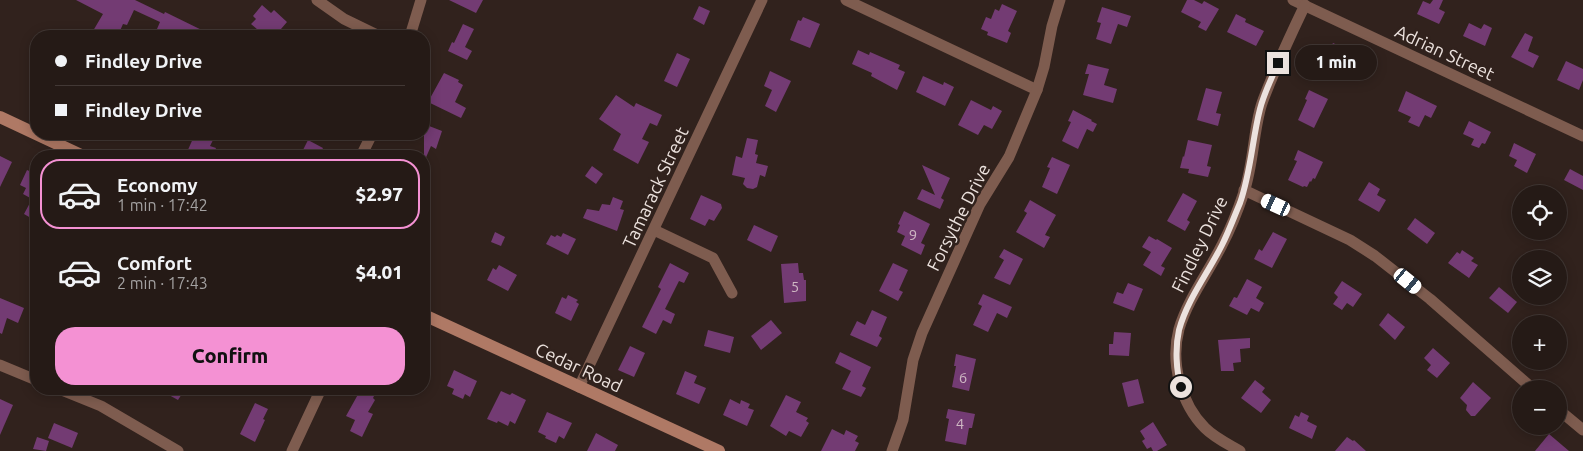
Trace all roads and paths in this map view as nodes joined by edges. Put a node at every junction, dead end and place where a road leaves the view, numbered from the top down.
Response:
1 (317, 0) edge
2 (421, 0) edge
3 (762, 0) edge
4 (846, 0) edge
5 (1060, 0) edge
6 (1293, 0) edge
7 (1305, 5) junction
8 (367, 30) edge
9 (412, 30) edge
10 (1037, 90) junction
11 (0, 118) edge
12 (30, 132) edge
13 (1583, 136) edge
14 (48, 140) edge
15 (70, 150) edge
16 (1244, 190) junction
17 (654, 230) junction
18 (732, 293) dead end
19 (430, 318) edge
20 (0, 365) edge
21 (30, 378) edge
22 (1523, 380) edge
23 (579, 387) junction
24 (74, 395) edge
25 (318, 395) edge
26 (1567, 417) edge
27 (1583, 430) edge
28 (178, 451) edge
29 (292, 451) edge
30 (719, 451) edge
31 (892, 451) edge
32 (1240, 451) edge

1 - 8 street
2 - 9 street
3 - 17 street, Tamarack Street
4 - 10 street
5 - 10 street, Forsythe Drive
6 - 7 street, Adrian Street
7 - 13 street, Adrian Street
7 - 16 street, Findley Drive
10 - 31 street, Forsythe Drive
11 - 12 street
14 - 15 street
16 - 22 street
16 - 32 street, Findley Drive
17 - 18 street
17 - 23 street, Tamarack Street
19 - 23 street, Cedar Road
20 - 21 street
23 - 30 street, Cedar Road
24 - 28 street
25 - 29 street
26 - 27 street

